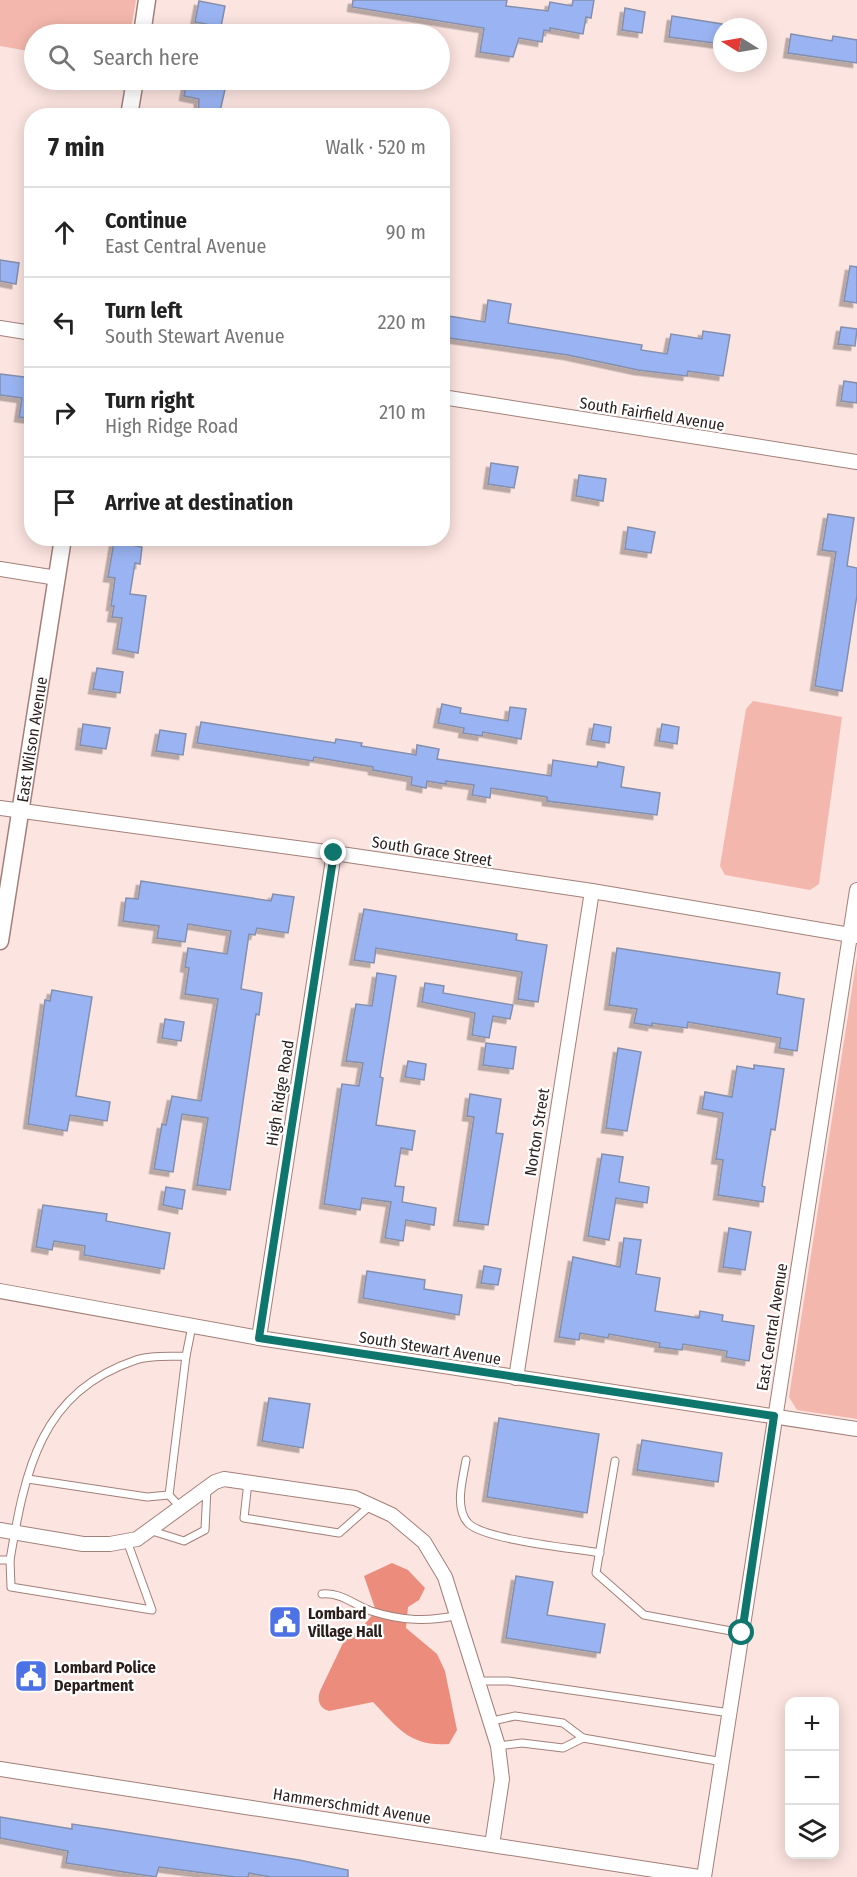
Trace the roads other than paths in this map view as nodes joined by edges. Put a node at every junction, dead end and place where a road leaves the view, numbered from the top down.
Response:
1 (147, 0) edge
2 (143, 24) edge
3 (133, 90) edge
4 (130, 108) edge
5 (0, 328) edge
6 (24, 332) edge
7 (450, 398) edge
8 (857, 462) edge
9 (62, 546) edge
10 (0, 569) edge
11 (57, 578) junction
12 (0, 808) edge
13 (20, 812) junction
14 (334, 853) junction
15 (857, 890) edge
16 (592, 891) junction
17 (853, 936) edge
18 (0, 941) edge
19 (0, 1291) edge
20 (192, 1326) junction
21 (259, 1338) junction
22 (186, 1356) junction
23 (516, 1378) junction
24 (774, 1416) junction
25 (857, 1429) edge
26 (466, 1460) dead end
27 (615, 1461) dead end
28 (28, 1479) junction
29 (248, 1482) junction
30 (207, 1487) junction
31 (169, 1495) junction
32 (372, 1504) junction
33 (180, 1507) junction
34 (0, 1530) edge
35 (149, 1530) junction
36 (14, 1533) junction
37 (127, 1541) junction
38 (600, 1553) junction
39 (0, 1560) edge
40 (9, 1560) junction
41 (322, 1594) dead end
42 (459, 1615) junction
43 (742, 1633) junction
44 (479, 1681) junction
45 (730, 1713) junction
46 (492, 1721) junction
47 (583, 1738) junction
48 (498, 1746) junction
49 (723, 1762) junction
50 (0, 1768) edge
51 (492, 1845) junction
52 (699, 1877) edge
53 (704, 1877) edge

1 - 2 street
3 - 4 street
5 - 6 street
7 - 8 street, South Fairfield Avenue
9 - 11 street, East Wilson Avenue
10 - 11 street
11 - 13 street, East Wilson Avenue
12 - 13 street, South Grace Street
13 - 14 street, South Grace Street
13 - 18 street, East Wilson Avenue
14 - 16 street, South Grace Street
14 - 21 street, High Ridge Road
15 - 17 street, East Central Avenue
16 - 17 street, South Grace Street
16 - 23 street, Norton Street
17 - 24 street, East Central Avenue
19 - 20 street, South Stewart Avenue
20 - 21 street, South Stewart Avenue
20 - 22 lane
21 - 23 street, South Stewart Avenue
22 - 28 lane
22 - 31 lane
23 - 24 street, South Stewart Avenue
24 - 25 street, South Stewart Avenue
24 - 43 street, East Central Avenue
26 - 38 lane
27 - 38 lane
28 - 31 lane
28 - 36 lane
29 - 30 street
29 - 32 street
29 - 32 lane
30 - 33 street
30 - 35 lane
31 - 33 lane
32 - 42 street
33 - 35 street
34 - 36 street
35 - 37 street
36 - 37 street
36 - 40 lane
37 - 40 lane
38 - 43 lane
39 - 40 lane
41 - 42 lane
42 - 44 street
43 - 45 street, East Central Avenue
44 - 45 lane
44 - 46 street
45 - 49 street, East Central Avenue
46 - 47 lane
46 - 48 street
47 - 48 lane
47 - 49 lane
48 - 51 street
49 - 53 street, East Central Avenue
50 - 51 street, Hammerschmidt Avenue
51 - 52 street, Hammerschmidt Avenue

